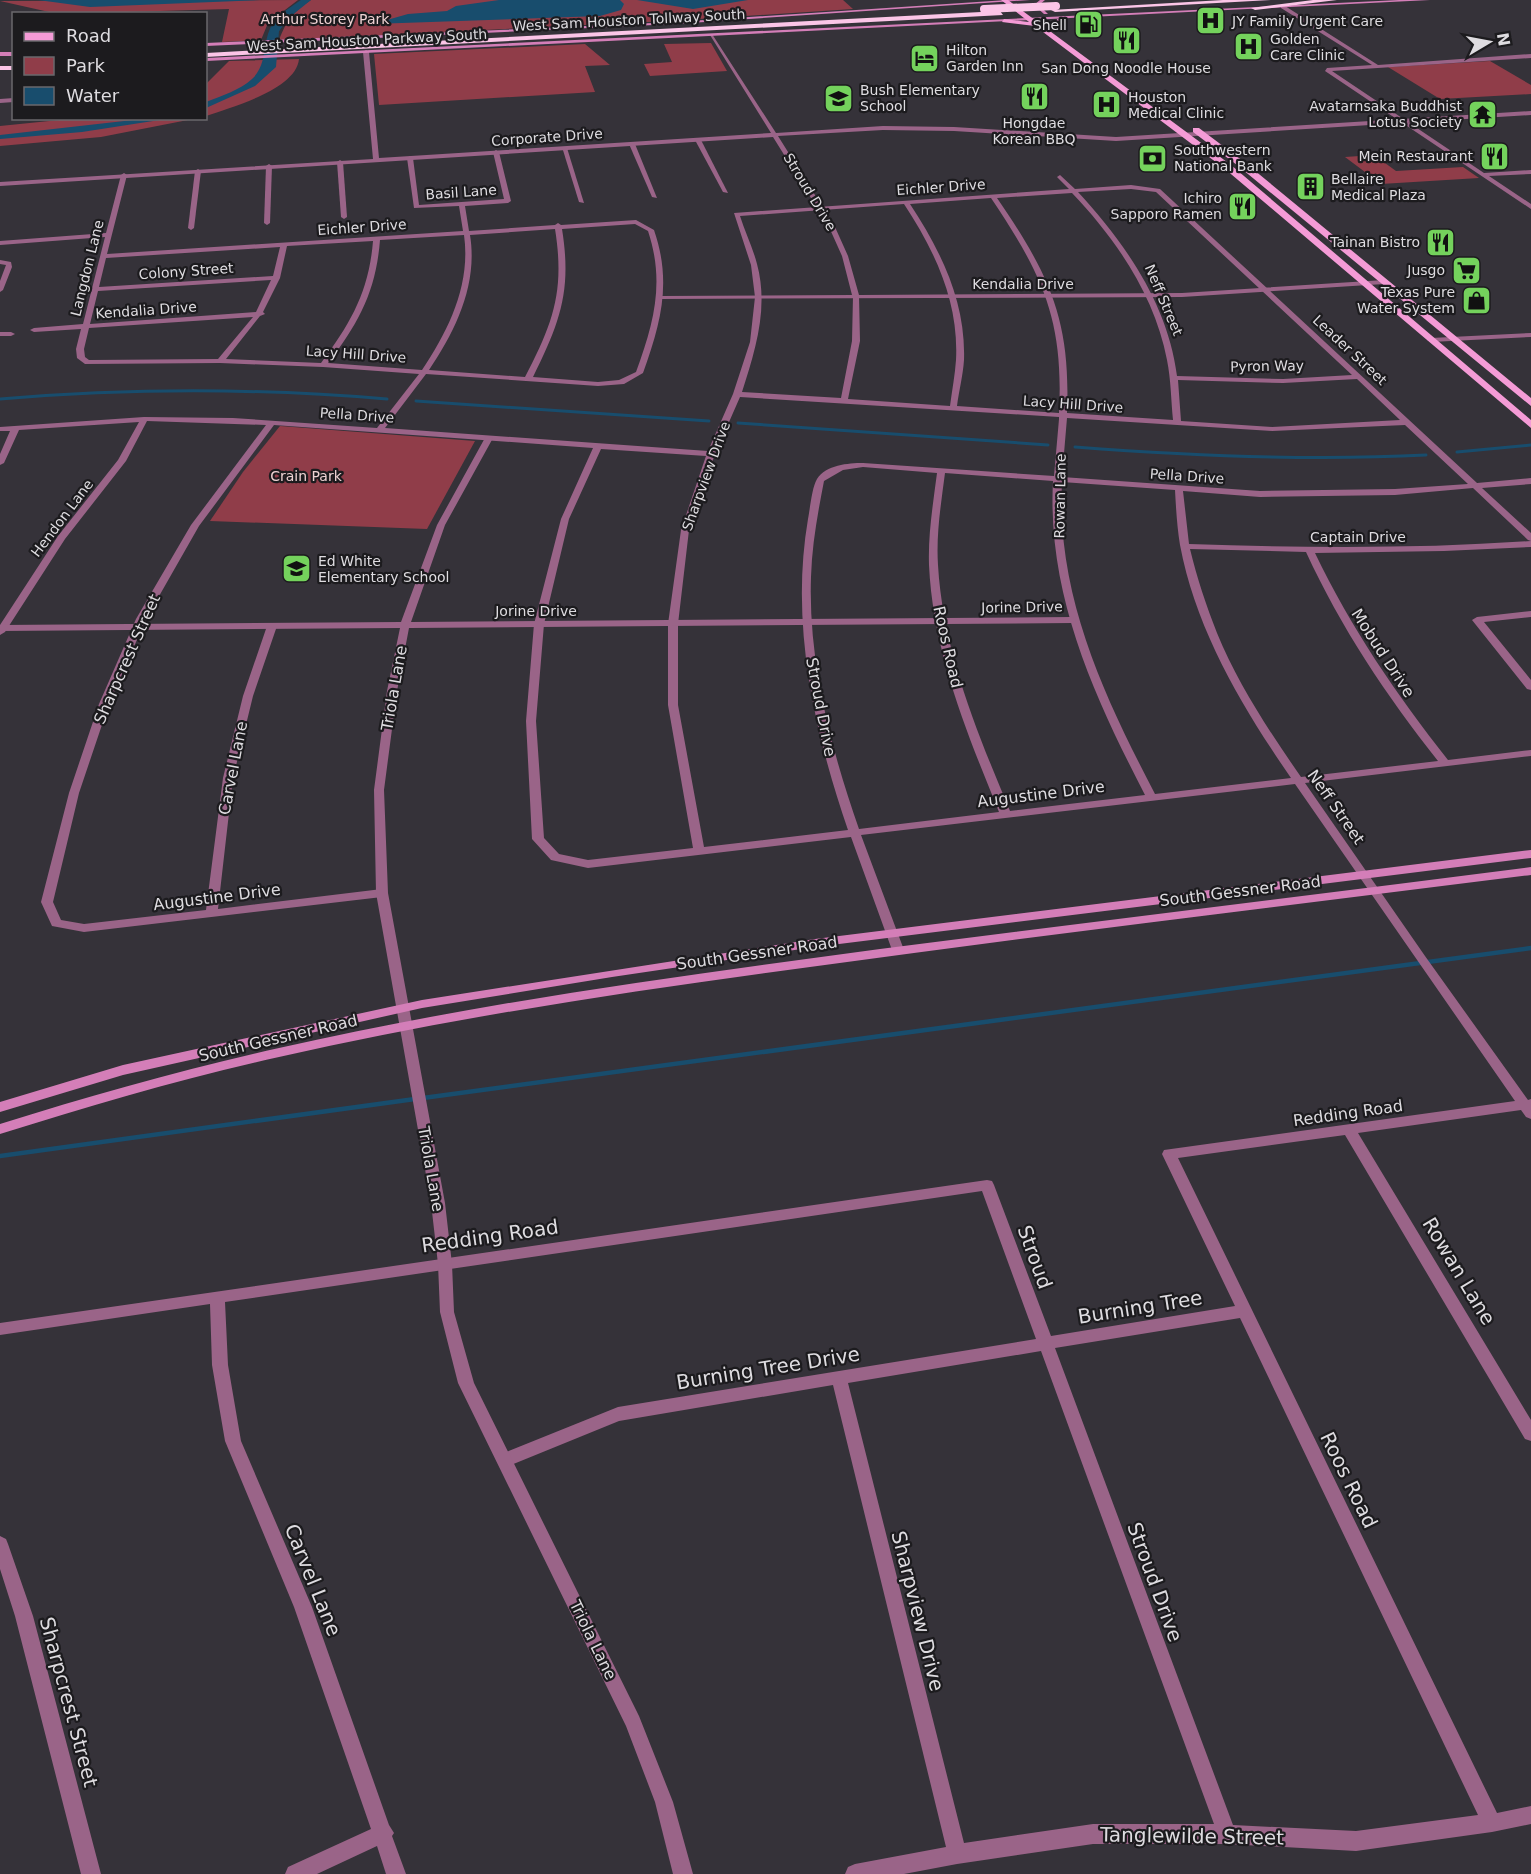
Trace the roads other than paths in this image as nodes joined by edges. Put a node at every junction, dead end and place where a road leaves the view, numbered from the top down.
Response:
1 (1019, 0) edge
2 (1028, 0) edge
3 (1043, 0) edge
4 (1181, 0) edge
5 (1269, 0) edge
6 (1334, 0) edge
7 (1428, 0) edge
8 (991, 1) edge
9 (1005, 1) edge
10 (979, 2) junction
11 (1283, 7) junction
12 (881, 8) junction
13 (1055, 8) junction
14 (1250, 9) junction
15 (1071, 17) junction
16 (1062, 18) junction
17 (1044, 19) junction
18 (1004, 21) junction
19 (1034, 22) junction
20 (924, 25) junction
21 (1052, 25) junction
22 (670, 27) junction
23 (1062, 32) dead end
24 (608, 35) junction
25 (712, 35) junction
26 (1059, 41) junction
27 (207, 45) edge
28 (288, 48) junction
29 (1084, 49) dead end
30 (249, 50) junction
31 (207, 52) edge
32 (366, 52) junction
33 (1531, 57) edge
34 (207, 60) edge
35 (1091, 65) junction
36 (1375, 65) junction
37 (1106, 75) junction
38 (1120, 75) dead end
39 (1140, 90) dead end
40 (1531, 113) edge
41 (1403, 121) junction
42 (1185, 122) dead end
43 (1201, 134) junction
44 (775, 135) junction
45 (1186, 135) junction
46 (698, 140) junction
47 (632, 144) junction
48 (564, 148) junction
49 (496, 152) junction
50 (410, 158) junction
51 (376, 160) junction
52 (340, 162) junction
53 (269, 166) junction
54 (1244, 166) junction
55 (1228, 167) junction
56 (198, 171) junction
57 (1531, 172) edge
58 (124, 175) junction
59 (1482, 175) junction
60 (1060, 177) dead end
61 (0, 184) edge
62 (1147, 188) joint
63 (1073, 190) junction
64 (726, 192) dead end
65 (992, 196) junction
66 (655, 197) dead end
67 (582, 202) dead end
68 (906, 202) junction
69 (1268, 202) junction
70 (462, 204) junction
71 (821, 207) junction
72 (1531, 207) edge
73 (736, 214) joint
74 (344, 218) dead end
75 (267, 223) dead end
76 (558, 225) junction
77 (1317, 227) junction
78 (191, 228) dead end
79 (1299, 229) junction
80 (469, 231) junction
81 (109, 235) junction
82 (377, 238) junction
83 (0, 243) edge
84 (1337, 243) junction
85 (284, 244) junction
86 (104, 256) junction
87 (0, 262) edge
88 (277, 278) junction
89 (1384, 282) junction
90 (1363, 284) junction
91 (96, 289) junction
92 (0, 290) edge
93 (1268, 291) junction
94 (954, 296) junction
95 (1052, 296) junction
96 (1149, 296) junction
97 (758, 297) junction
98 (856, 297) junction
99 (661, 298) junction
100 (261, 314) junction
101 (86, 326) junction
102 (1531, 329) edge
103 (34, 330) dead end
104 (1525, 333) edge
105 (0, 334) edge
106 (11, 334) dead end
107 (1452, 338) junction
108 (1431, 340) junction
109 (220, 361) junction
110 (88, 362) joint
111 (323, 365) junction
112 (424, 372) junction
113 (1359, 377) junction
114 (1174, 378) junction
115 (528, 379) junction
116 (621, 382) joint
117 (737, 394) junction
118 (844, 401) junction
119 (1531, 403) edge
120 (953, 409) junction
121 (1064, 417) junction
122 (144, 419) junction
123 (272, 422) junction
124 (1408, 422) junction
125 (1177, 424) junction
126 (1531, 424) edge
127 (16, 428) junction
128 (0, 429) edge
129 (380, 430) junction
130 (489, 438) junction
131 (599, 446) junction
132 (711, 454) junction
133 (0, 463) edge
134 (841, 467) joint
135 (941, 471) junction
136 (1059, 480) junction
137 (1531, 481) edge
138 (1476, 486) junction
139 (1179, 489) junction
140 (1531, 538) edge
141 (1531, 544) edge
142 (1184, 546) junction
143 (1310, 551) junction
144 (1531, 614) edge
145 (1072, 620) junction
146 (807, 622) junction
147 (939, 622) junction
148 (539, 624) junction
149 (673, 624) junction
150 (405, 625) junction
151 (138, 626) junction
152 (272, 626) junction
153 (1, 629) edge
154 (1531, 687) edge
155 (1531, 753) edge
156 (1445, 763) junction
157 (1296, 780) junction
158 (1151, 797) junction
159 (1006, 815) junction
160 (854, 833) junction
161 (699, 851) junction
162 (1531, 855) edge
163 (1531, 871) edge
164 (1363, 875) junction
165 (1373, 891) junction
166 (382, 893) junction
167 (211, 914) junction
168 (57, 923) joint
169 (892, 934) junction
170 (898, 950) junction
171 (650, 967) junction
172 (656, 984) junction
173 (403, 1008) junction
174 (406, 1026) junction
175 (123, 1070) junction
176 (126, 1090) junction
177 (0, 1107) edge
178 (1529, 1108) edge
179 (0, 1129) edge
180 (1350, 1131) junction
181 (1169, 1154) joint
182 (987, 1185) joint
183 (445, 1264) junction
184 (217, 1298) junction
185 (1243, 1311) junction
186 (0, 1329) edge
187 (1044, 1344) junction
188 (839, 1378) junction
189 (1531, 1434) edge
190 (505, 1460) junction
191 (0, 1544) edge
192 (1531, 1815) edge
193 (1492, 1823) junction
194 (384, 1833) junction
195 (1227, 1834) junction
196 (957, 1854) junction
197 (91, 1874) edge
198 (295, 1874) edge
199 (396, 1874) edge
200 (683, 1874) edge
201 (855, 1874) edge

1 - 2 main road, West Sam Houston Parkway South
1 - 9 main road, West Sam Houston Parkway South
1 - 17 main road
3 - 15 main road
4 - 13 highway, West Sam Houston Tollway South
5 - 13 highway, West Sam Houston Tollway South
6 - 14 highway
7 - 11 main road
8 - 9 main road, West Sam Houston Parkway South
8 - 10 main road, West Sam Houston Parkway South
9 - 19 main road
10 - 12 main road, West Sam Houston Parkway South
10 - 18 main road
11 - 14 main road
11 - 36 street
12 - 22 highway
12 - 28 main road, West Sam Houston Parkway South
13 - 22 highway, West Sam Houston Tollway South, bridge
13 - 24 highway, West Sam Houston Tollway South, bridge
14 - 15 main road
15 - 16 main road
16 - 17 main road
16 - 21 main road
17 - 19 main road
17 - 21 main road
18 - 19 main road
18 - 20 main road, West Sam Houston Parkway South
19 - 26 main road
20 - 24 highway
20 - 25 main road, West Sam Houston Parkway South
21 - 23 main road
22 - 28 highway, West Sam Houston Tollway South
24 - 28 highway, West Sam Houston Tollway South
25 - 32 main road, West Sam Houston Parkway South
25 - 44 street, Stroud Drive
26 - 29 main road
26 - 35 main road
27 - 30 main road, West Sam Houston Parkway South
28 - 30 highway, West Sam Houston Tollway South
28 - 32 main road, West Sam Houston Parkway South
30 - 31 highway, West Sam Houston Tollway South
30 - 34 main road, West Sam Houston Parkway South
32 - 51 street
33 - 36 street
35 - 37 main road
35 - 38 main road
36 - 41 street
37 - 39 main road
37 - 45 main road
40 - 41 street, Corporate Drive
41 - 43 street, Corporate Drive
41 - 59 street
42 - 43 main road
43 - 45 street, Corporate Drive
43 - 54 main road
44 - 45 street, Corporate Drive
44 - 46 street, Corporate Drive
44 - 71 street, Stroud Drive
45 - 55 main road
46 - 47 street, Corporate Drive
46 - 64 street
47 - 48 street, Corporate Drive
47 - 66 street
48 - 49 street, Corporate Drive
48 - 67 street
49 - 50 street, Corporate Drive
49 - 70 street, Basil Lane
50 - 51 street, Corporate Drive
50 - 70 street, Basil Lane
51 - 52 street, Corporate Drive
52 - 53 street, Corporate Drive
52 - 74 street
53 - 56 street, Corporate Drive
53 - 75 street
54 - 55 main road
54 - 77 main road
55 - 69 main road
56 - 58 street, Corporate Drive
56 - 78 street
57 - 59 street
58 - 61 street, Corporate Drive
58 - 81 street, Langdon Lane
59 - 72 street
60 - 63 street, Neff Street
62 - 63 street, Eichler Drive
62 - 93 street, Leader Street
63 - 65 street, Eichler Drive
63 - 96 street, Neff Street
65 - 68 street, Eichler Drive
65 - 95 street, Rowan Lane
68 - 71 street, Eichler Drive
68 - 94 street
69 - 77 main road
69 - 79 main road
70 - 80 street
71 - 73 street, Eichler Drive
71 - 98 street, Stroud Drive
73 - 97 street, Sharpview Drive
76 - 80 street, Eichler Drive
76 - 99 street, Eichler Drive
76 - 115 street
77 - 84 main road
79 - 84 main road
79 - 90 main road
80 - 82 street, Eichler Drive
80 - 112 street
81 - 83 street
81 - 86 street, Langdon Lane
82 - 85 street, Eichler Drive
82 - 111 street
84 - 89 main road
85 - 86 street, Eichler Drive
85 - 88 street
86 - 91 street, Langdon Lane
87 - 92 street
88 - 91 street, Colony Street
88 - 100 street
89 - 90 street, Kendalia Drive
89 - 107 main road
90 - 93 street, Kendalia Drive
90 - 108 main road
91 - 101 street, Langdon Lane
93 - 96 street, Kendalia Drive
93 - 113 street, Leader Street
94 - 95 street, Kendalia Drive
94 - 98 street, Kendalia Drive
94 - 120 street
95 - 96 street, Kendalia Drive
95 - 121 street, Rowan Lane
96 - 114 street, Neff Street
97 - 98 street, Kendalia Drive
97 - 99 street, Kendalia Drive
97 - 117 street, Sharpview Drive
98 - 118 street, Stroud Drive
99 - 116 street, Eichler Drive
100 - 101 street, Kendalia Drive
100 - 109 street
101 - 103 street, Kendalia Drive
101 - 110 street, Langdon Lane
102 - 104 street
104 - 107 street
105 - 106 street
107 - 108 street
107 - 119 main road
108 - 126 main road
109 - 110 street, Lacy Hill Drive
109 - 111 street, Lacy Hill Drive
111 - 112 street, Lacy Hill Drive
112 - 115 street, Lacy Hill Drive
112 - 129 street
113 - 114 street, Pyron Way
113 - 124 street, Leader Street
114 - 125 street, Neff Street
115 - 116 street, Lacy Hill Drive
117 - 118 street, Lacy Hill Drive
117 - 132 street, Sharpview Drive
118 - 120 street, Lacy Hill Drive
120 - 121 street, Lacy Hill Drive
121 - 125 street, Lacy Hill Drive
121 - 136 street, Rowan Lane
122 - 123 street, Pella Drive
122 - 127 street, Pella Drive
122 - 153 street, Hendon Lane
123 - 129 street, Pella Drive
123 - 151 street, Sharpcrest Street
124 - 125 street, Lacy Hill Drive
124 - 138 street, Leader Street
127 - 128 street, Pella Drive
127 - 133 street
129 - 130 street, Pella Drive
130 - 131 street, Pella Drive
130 - 150 street, Triola Lane
131 - 132 street, Pella Drive
131 - 148 street
132 - 149 street, Sharpview Drive
134 - 135 street, Pella Drive
134 - 146 street, Stroud Drive
135 - 136 street, Pella Drive
135 - 147 street, Roos Road
136 - 139 street, Pella Drive
136 - 145 street, Rowan Lane
137 - 138 street, Pella Drive
138 - 139 street, Pella Drive
138 - 140 street, Leader Street
139 - 142 street, Neff Street
141 - 143 street, Captain Drive
142 - 143 street, Captain Drive
142 - 157 street, Neff Street
143 - 156 street, Mobud Drive
144 - 154 street
145 - 147 street, Jorine Drive
145 - 158 street, Rowan Lane
146 - 147 street, Jorine Drive
146 - 149 street, Jorine Drive
146 - 160 street, Stroud Drive
147 - 159 street, Roos Road
148 - 149 street, Jorine Drive
148 - 150 street, Jorine Drive
148 - 161 street, Augustine Drive
149 - 161 street, Sharpview Drive
150 - 152 street, Jorine Drive
150 - 166 street, Triola Lane
151 - 152 street, Jorine Drive
151 - 153 street, Jorine Drive
151 - 168 street, Sharpcrest Street
152 - 167 street, Carvel Lane
155 - 156 street, Augustine Drive
156 - 157 street, Augustine Drive
157 - 158 street, Augustine Drive
157 - 164 street, Neff Street
158 - 159 street, Augustine Drive
159 - 160 street, Augustine Drive
160 - 161 street, Augustine Drive
160 - 169 street, Stroud Drive
162 - 164 main road, South Gessner Road
163 - 165 main road, South Gessner Road
164 - 165 street, Neff Street
164 - 169 main road, South Gessner Road
165 - 170 main road, South Gessner Road
165 - 178 street, Neff Street
166 - 167 street, Augustine Drive
166 - 173 street, Triola Lane
167 - 168 street, Augustine Drive
169 - 170 street, Stroud Drive
169 - 171 main road, South Gessner Road
170 - 172 main road, South Gessner Road
171 - 172 main road
171 - 173 main road, South Gessner Road
172 - 174 main road, South Gessner Road
173 - 174 street, Triola Lane
173 - 175 main road, South Gessner Road
174 - 176 main road, South Gessner Road
174 - 183 street, Triola Lane
175 - 176 main road
175 - 177 main road, South Gessner Road
176 - 179 main road, South Gessner Road
178 - 180 street, Redding Road
180 - 181 street, Redding Road
180 - 189 street, Rowan Lane
181 - 185 street, Roos Road
182 - 183 street, Redding Road
182 - 187 street, Stroud
183 - 184 street, Redding Road
183 - 190 street, Triola Lane
184 - 186 street, Redding Road
184 - 194 street, Carvel Lane
185 - 187 street, Burning Tree
185 - 193 street, Roos Road
187 - 188 street, Burning Tree Drive
187 - 195 street, Stroud Drive
188 - 190 street, Burning Tree Drive
188 - 196 street, Sharpview Drive
190 - 200 street, Triola Lane
191 - 197 street, Sharpcrest Street
192 - 193 street, Tanglewilde Street
193 - 195 street, Tanglewilde Street
194 - 198 street
194 - 199 street, Carvel Lane
195 - 196 street, Tanglewilde Street
196 - 201 street, Tanglewilde Street

